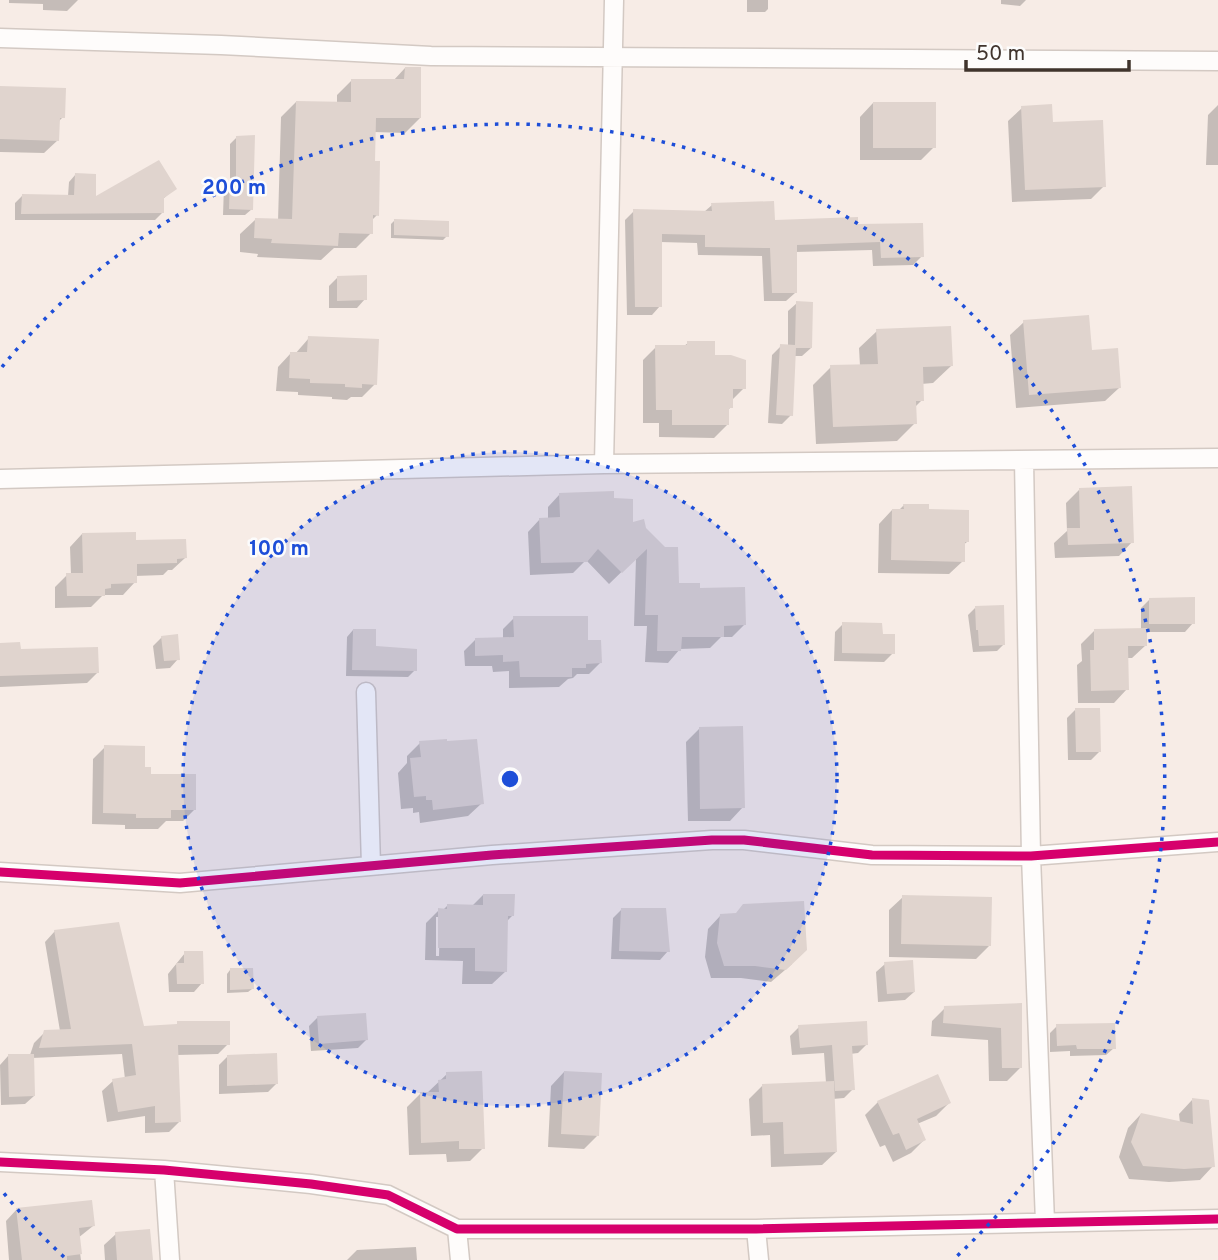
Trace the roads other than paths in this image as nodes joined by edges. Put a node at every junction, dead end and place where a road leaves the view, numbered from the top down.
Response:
1 (614, 0) edge
2 (0, 38) edge
3 (612, 57) junction
4 (1218, 61) edge
5 (1218, 458) edge
6 (1024, 460) junction
7 (604, 464) junction
8 (0, 480) edge
9 (366, 692) dead end
10 (1218, 842) edge
11 (1031, 856) junction
12 (371, 866) junction
13 (0, 872) edge
14 (0, 1162) edge
15 (164, 1170) junction
16 (1218, 1219) edge
17 (1045, 1222) junction
18 (756, 1228) junction
19 (457, 1229) junction
20 (170, 1260) edge
21 (460, 1260) edge
22 (759, 1260) edge

1 - 3 street
2 - 3 street
3 - 4 street
3 - 7 street
5 - 6 street
6 - 7 street
6 - 11 street
7 - 8 street
9 - 12 street
10 - 11 street
11 - 12 street
11 - 17 street
12 - 13 street
14 - 15 street
15 - 19 street
15 - 20 street
16 - 17 street
17 - 18 street
18 - 19 street
18 - 22 street
19 - 21 street

